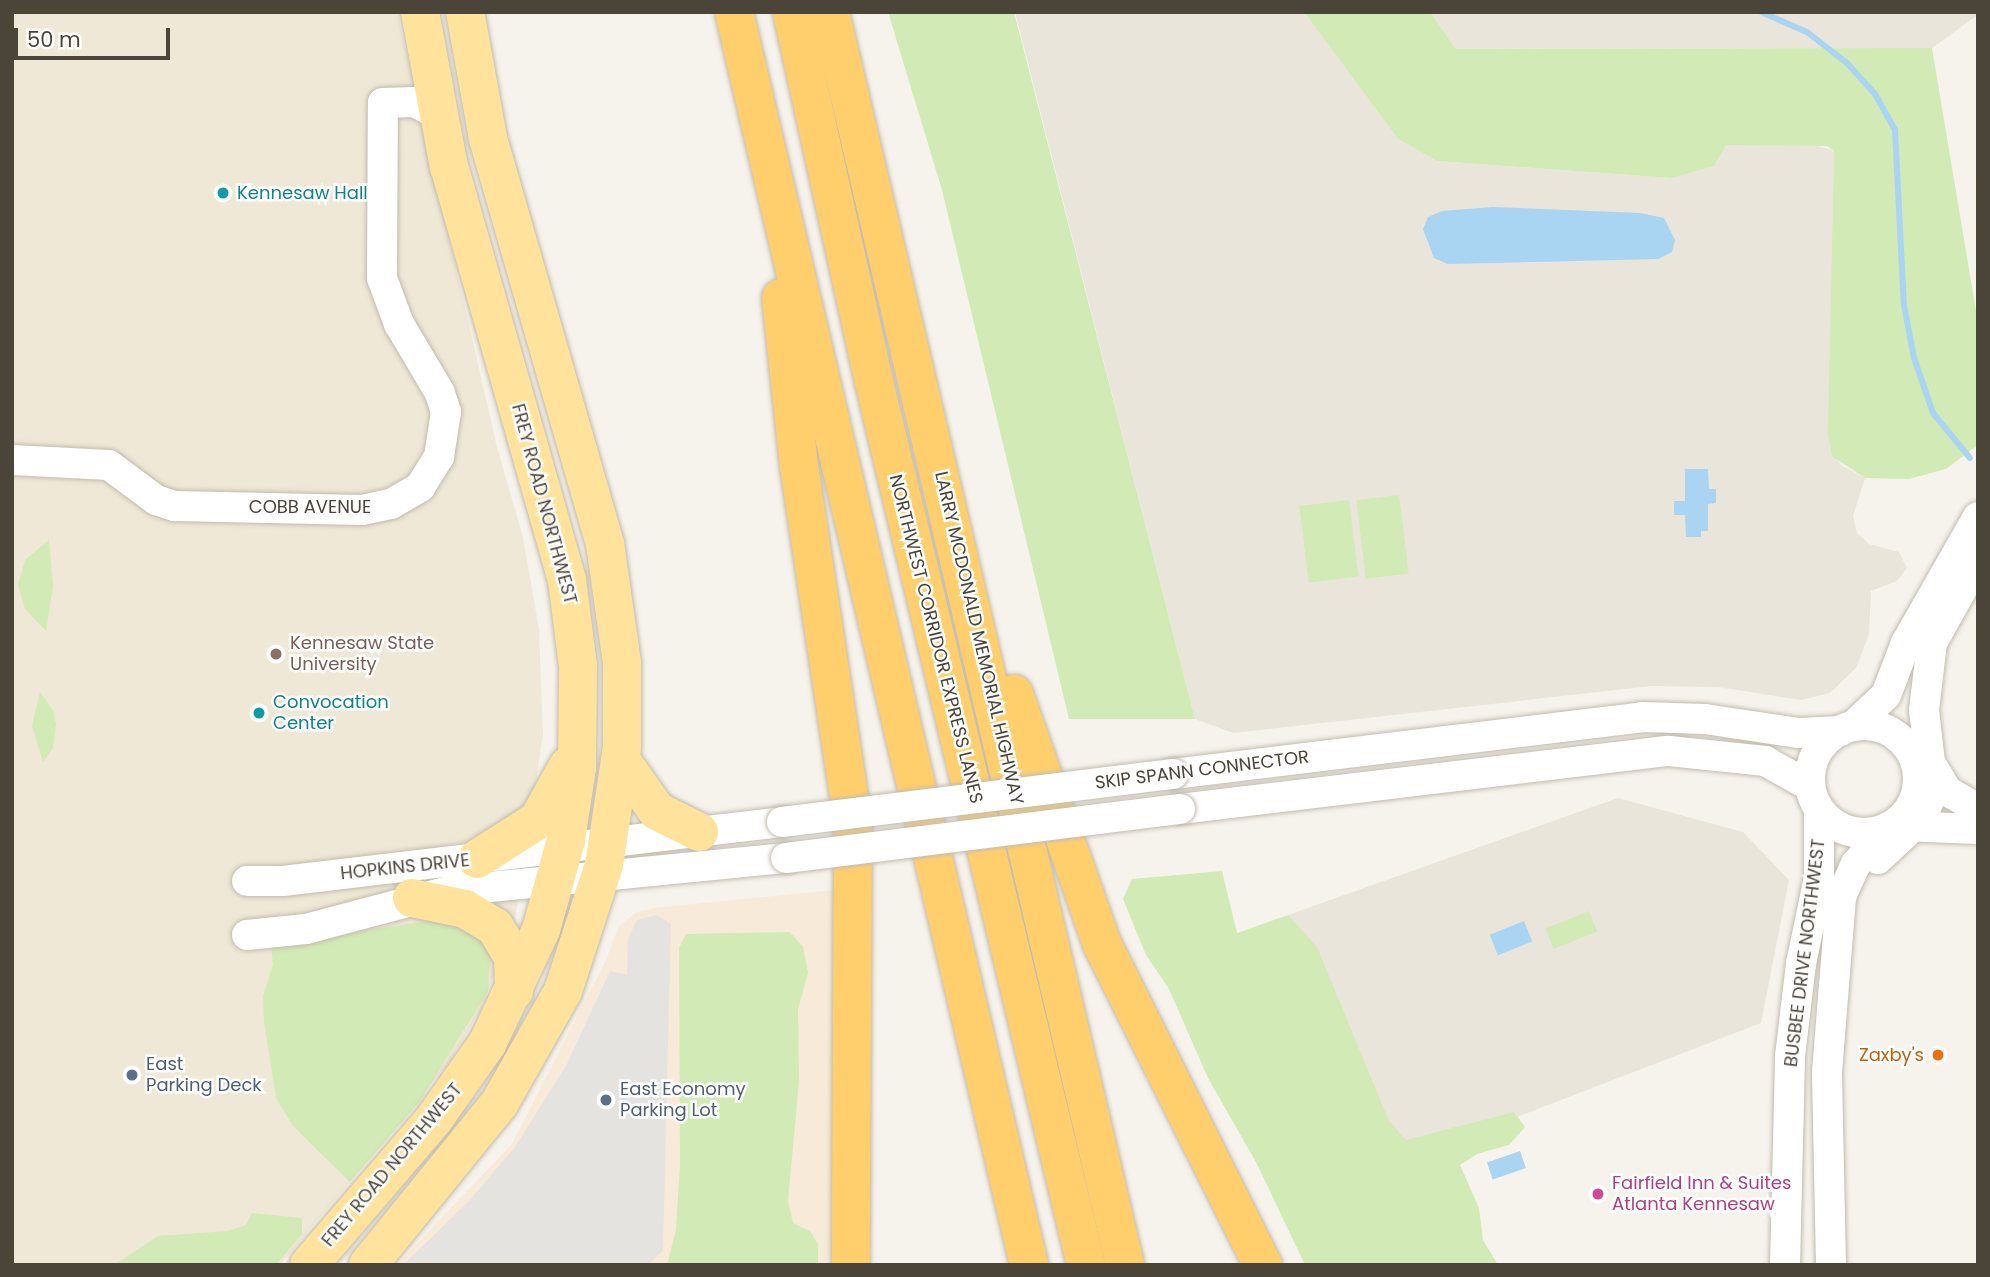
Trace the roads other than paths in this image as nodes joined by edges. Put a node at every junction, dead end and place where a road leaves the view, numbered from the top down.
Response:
1 (420, 12) edge
2 (465, 12) edge
3 (734, 12) edge
4 (792, 12) edge
5 (830, 12) edge
6 (436, 113) junction
7 (765, 139) junction
8 (12, 460) edge
9 (1978, 517) edge
10 (1978, 561) edge
11 (965, 577) junction
12 (1837, 730) junction
13 (579, 738) junction
14 (1743, 757) junction
15 (621, 760) junction
16 (1931, 764) junction
17 (1815, 797) junction
18 (1978, 809) edge
19 (1898, 827) junction
20 (1978, 829) edge
21 (711, 831) junction
22 (1821, 840) junction
23 (477, 859) junction
24 (605, 861) junction
25 (559, 865) junction
26 (247, 881) dead end
27 (412, 898) junction
28 (247, 935) dead end
29 (514, 992) junction
30 (309, 1265) edge
31 (368, 1265) edge
32 (851, 1265) edge
33 (1029, 1265) edge
34 (1086, 1265) edge
35 (1125, 1265) edge
36 (1263, 1265) edge
37 (1785, 1265) edge
38 (1831, 1265) edge

1 - 6 main road, FREY ROAD NORTHWEST
2 - 15 main road
3 - 7 highway
4 - 34 highway, NORTHWEST CORRIDOR EXPRESS LANES
5 - 11 highway, LARRY MCDONALD MEMORIAL HIGHWAY
6 - 8 street, COBB AVENUE
6 - 13 main road, FREY ROAD NORTHWEST
7 - 32 highway
7 - 33 highway
9 - 12 street
10 - 16 street
11 - 35 highway, LARRY MCDONALD MEMORIAL HIGHWAY
11 - 36 highway
12 - 17 street
12 - 19 street
12 - 21 street, SKIP SPANN CONNECTOR, bridge
13 - 23 main road
13 - 25 main road, FREY ROAD NORTHWEST
14 - 17 street, SKIP SPANN CONNECTOR
14 - 22 street
14 - 24 street, SKIP SPANN CONNECTOR, bridge
15 - 21 main road
15 - 24 main road
16 - 18 street
16 - 19 street
17 - 19 street
17 - 22 street, BUSBEE DRIVE NORTHWEST
19 - 20 street
19 - 38 street, BUSBEE DRIVE NORTHWEST
21 - 24 street, SKIP SPANN CONNECTOR
22 - 37 street, BUSBEE DRIVE NORTHWEST
23 - 25 street, HOPKINS DRIVE
23 - 26 street, HOPKINS DRIVE
24 - 25 street, SKIP SPANN CONNECTOR
24 - 31 main road
25 - 27 street, HOPKINS DRIVE
25 - 29 main road, FREY ROAD NORTHWEST
27 - 28 street, HOPKINS DRIVE
27 - 29 main road
29 - 30 main road, FREY ROAD NORTHWEST

